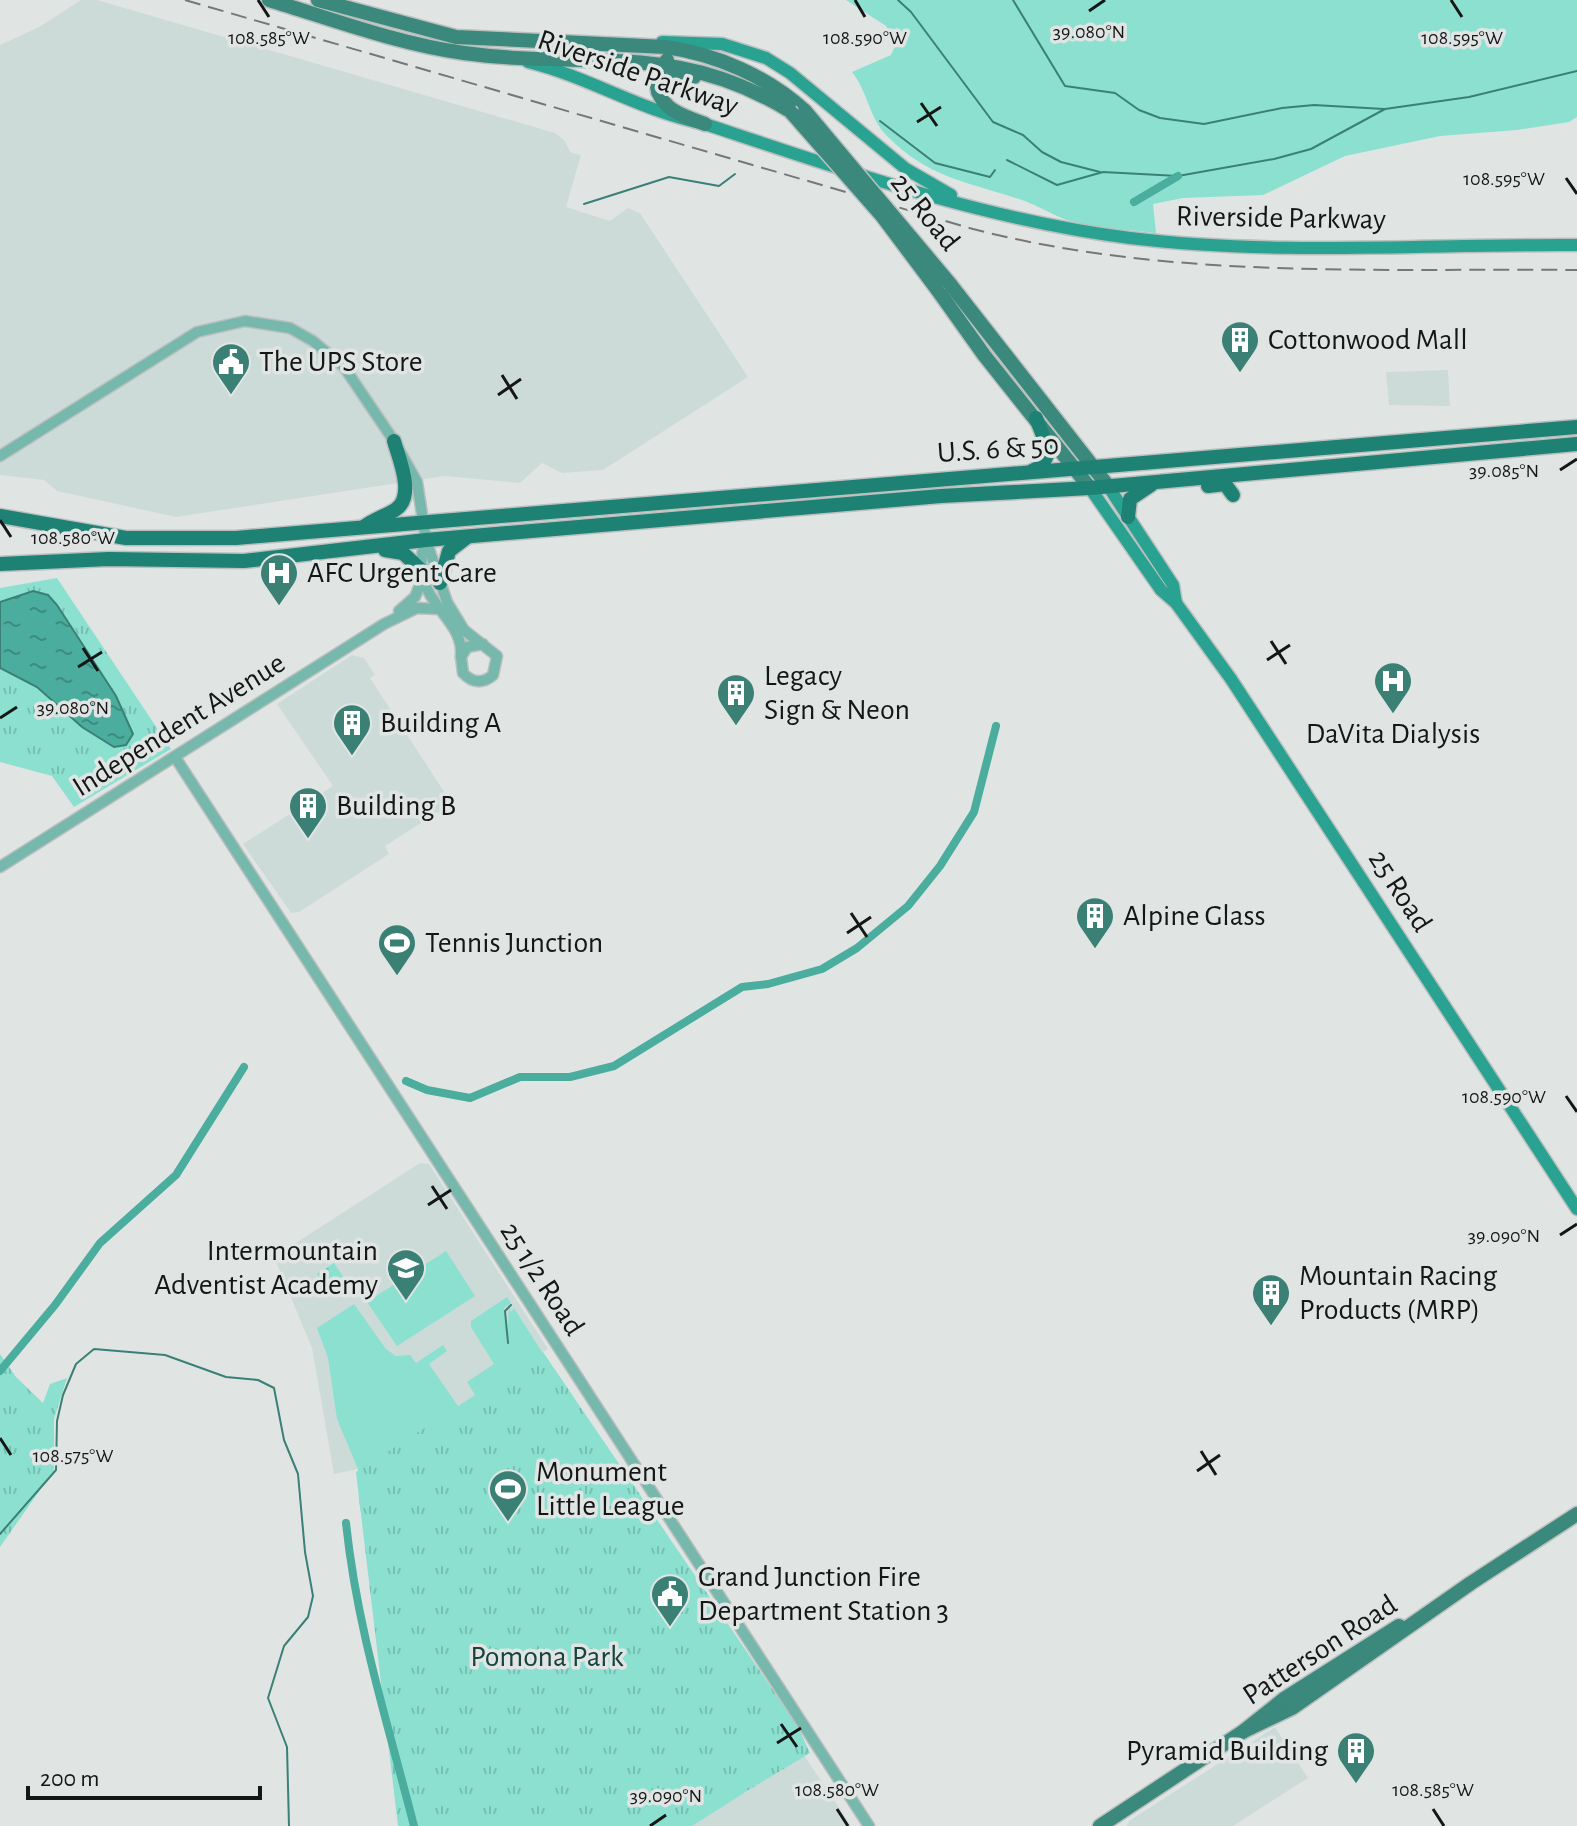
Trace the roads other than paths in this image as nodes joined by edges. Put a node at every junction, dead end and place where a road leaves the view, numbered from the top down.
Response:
1 (269, 0) edge
2 (318, 0) edge
3 (300, 4) edge
4 (607, 46) junction
5 (507, 49) junction
6 (713, 60) junction
7 (662, 63) junction
8 (731, 82) junction
9 (658, 92) junction
10 (798, 111) junction
11 (705, 124) junction
12 (987, 211) junction
13 (1577, 245) edge
14 (944, 287) junction
15 (1036, 418) junction
16 (1577, 427) edge
17 (1485, 433) junction
18 (394, 441) junction
19 (1577, 444) edge
20 (1340, 446) junction
21 (0, 456) edge
22 (1345, 464) junction
23 (1094, 467) junction
24 (1077, 469) junction
25 (1227, 475) junction
26 (999, 477) junction
27 (960, 478) junction
28 (1168, 480) junction
29 (864, 484) junction
30 (1108, 486) junction
31 (1090, 488) junction
32 (1233, 495) dead end
33 (877, 502) junction
34 (0, 516) edge
35 (709, 516) junction
36 (1128, 517) junction
37 (423, 520) junction
38 (363, 528) junction
39 (470, 536) junction
40 (426, 540) junction
41 (379, 545) junction
42 (0, 564) edge
43 (421, 574) junction
44 (440, 583) junction
45 (1176, 603) junction
46 (438, 609) junction
47 (384, 624) junction
48 (483, 644) junction
49 (461, 657) junction
50 (175, 757) junction
51 (0, 867) edge
52 (1577, 1209) edge
53 (1577, 1514) edge
54 (1102, 1824) edge
55 (869, 1826) edge

1 - 3 main road, Riverside Parkway
2 - 5 main road, Riverside Parkway
3 - 5 main road, Riverside Parkway
4 - 5 main road, 25 Road
4 - 6 main road, 25 Road
4 - 12 main road, Riverside Parkway
5 - 7 main road, 25 Road
5 - 11 main road, Riverside Parkway
6 - 7 main road
6 - 10 main road, 25 Road
7 - 8 main road, 25 Road
7 - 9 main road
8 - 9 main road
8 - 10 main road, 25 Road
9 - 11 main road
10 - 14 main road, 25 Road, bridge
11 - 12 main road, Riverside Parkway
12 - 13 main road, Riverside Parkway
14 - 15 main road, 25 Road
14 - 23 main road, 25 Road
15 - 24 main road, 25 Road
15 - 26 highway
16 - 17 highway, U.S. 6 & 50
17 - 20 highway, U.S. 6 & 50
17 - 22 highway
18 - 21 street
18 - 37 street
18 - 38 highway
19 - 22 highway, U.S. 6 & 50
20 - 23 highway, U.S. 6 & 50
20 - 25 highway
22 - 25 highway, U.S. 6 & 50
23 - 24 highway, U.S. 6 & 50
23 - 30 main road, 25 Road
24 - 26 highway, U.S. 6 & 50
24 - 31 main road, 25 Road
25 - 28 highway, U.S. 6 & 50
26 - 27 highway, U.S. 6 & 50
27 - 29 highway, U.S. 6 & 50
27 - 33 highway
28 - 30 highway, U.S. 6 & 50
28 - 32 highway
28 - 36 highway
29 - 35 highway
29 - 37 highway, U.S. 6 & 50
30 - 31 highway, U.S. 6 & 50
30 - 36 main road, 25 Road
31 - 33 highway, U.S. 6 & 50
31 - 45 main road, 25 Road
33 - 35 highway, U.S. 6 & 50
34 - 38 highway, U.S. 6 & 50
35 - 39 highway, U.S. 6 & 50
36 - 45 main road, 25 Road
37 - 38 highway, U.S. 6 & 50
37 - 40 street
39 - 40 highway, U.S. 6 & 50
39 - 44 highway
40 - 41 highway, U.S. 6 & 50
40 - 43 street, Independent Avenue
40 - 44 street
41 - 42 highway, U.S. 6 & 50
41 - 43 highway
43 - 46 street
43 - 47 street, Independent Avenue
44 - 48 street
45 - 52 main road, 25 Road
46 - 47 street, Independent Avenue
46 - 49 street
47 - 50 street, Independent Avenue
48 - 49 street
48 - 49 street
50 - 51 street, Independent Avenue
50 - 55 street, 25 1/2 Road
53 - 54 main road, Patterson Road

